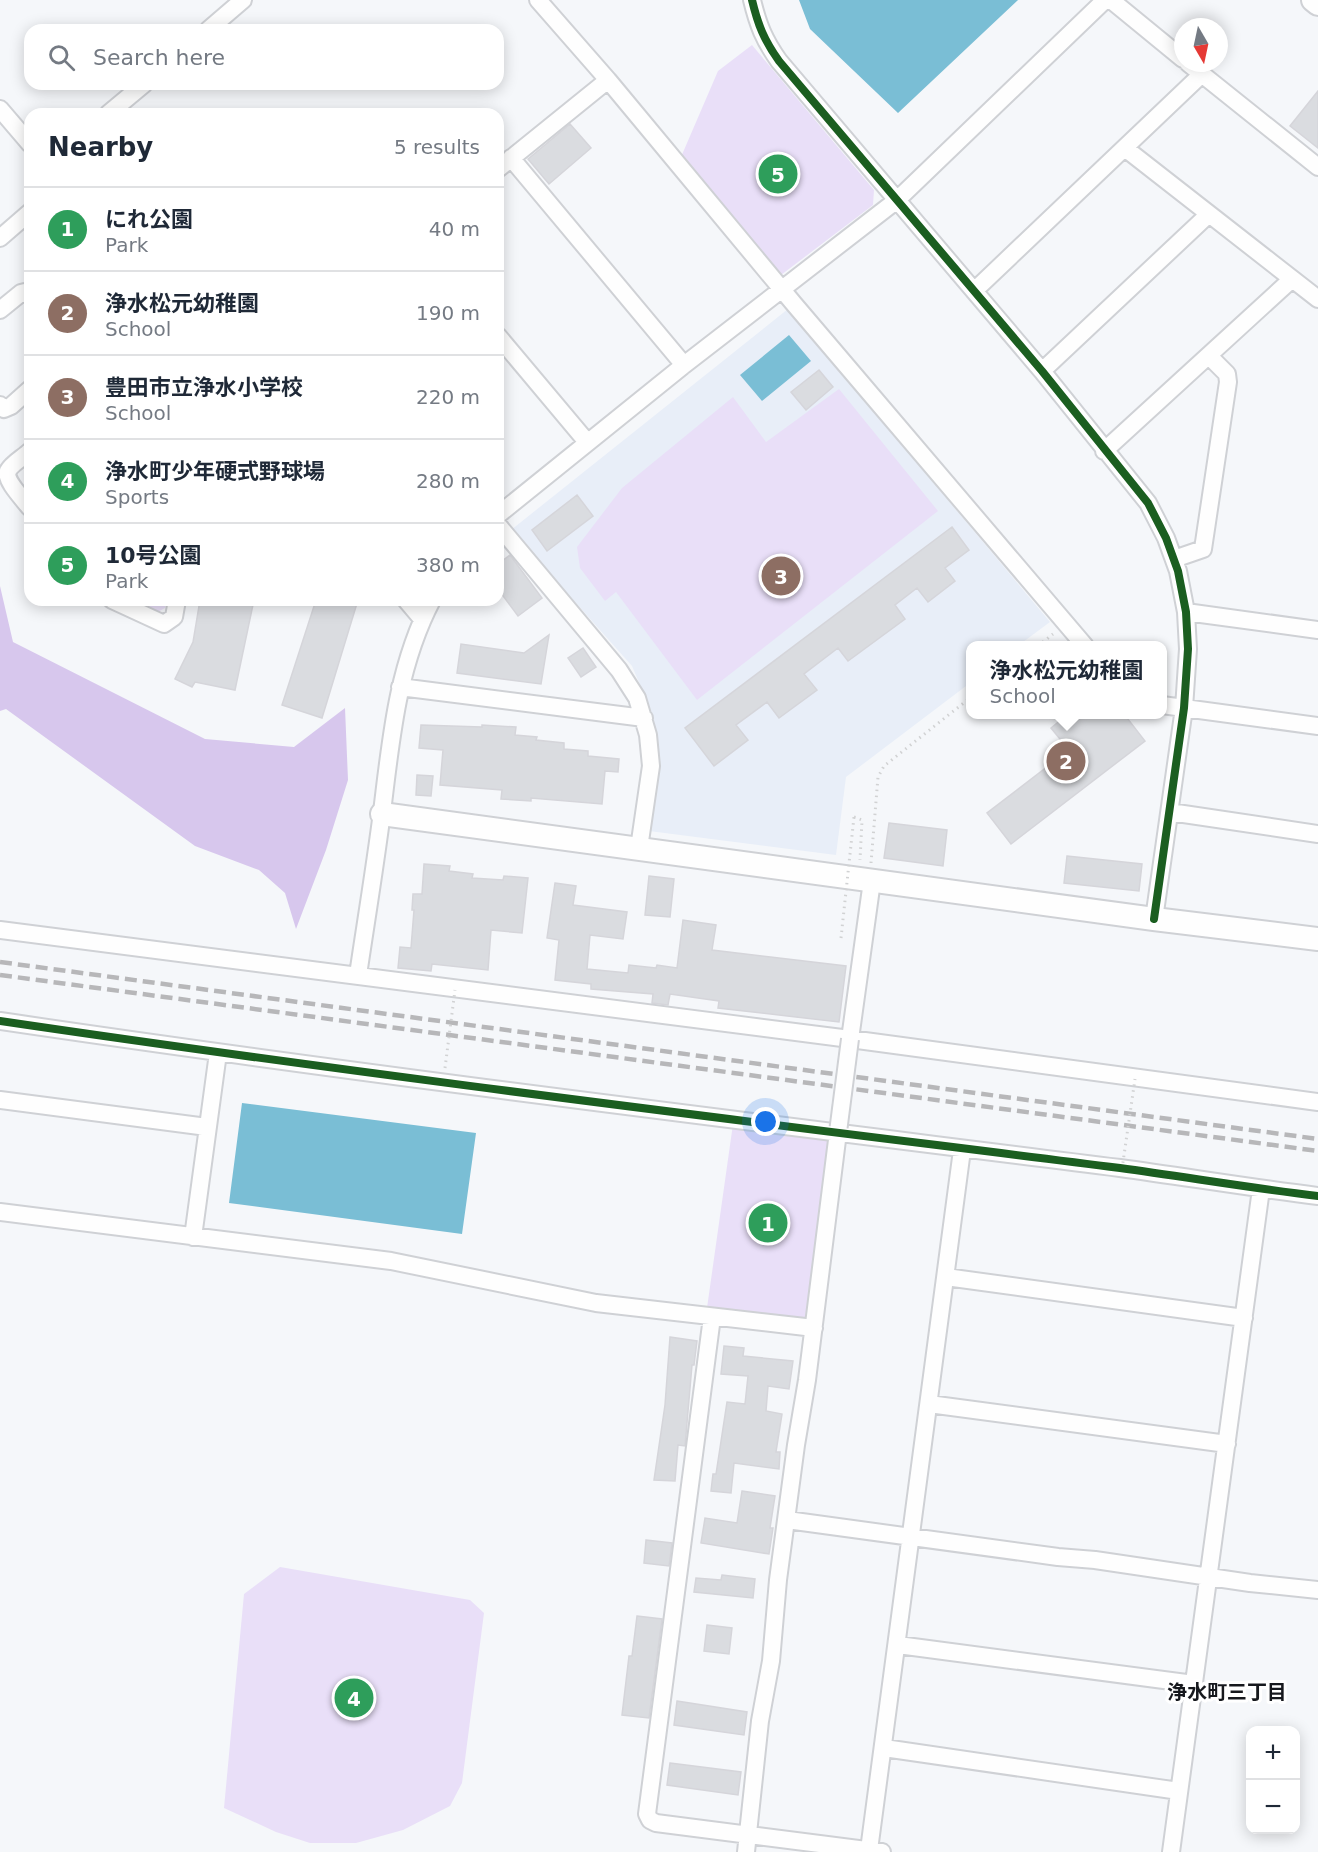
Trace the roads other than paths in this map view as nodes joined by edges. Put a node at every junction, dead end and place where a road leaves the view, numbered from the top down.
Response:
1 (243, 0) edge
2 (538, 0) edge
3 (752, 0) edge
4 (1106, 0) edge
5 (1110, 0) edge
6 (1313, 0) edge
7 (1318, 4) edge
8 (215, 24) edge
9 (1174, 52) edge
10 (1199, 72) edge
11 (1202, 74) junction
12 (608, 80) junction
13 (137, 90) edge
14 (115, 108) edge
15 (0, 109) edge
16 (24, 137) edge
17 (1126, 148) junction
18 (505, 163) edge
19 (1318, 167) edge
20 (897, 200) junction
21 (1209, 214) junction
22 (24, 217) edge
23 (1, 234) edge
24 (1292, 279) junction
25 (783, 289) junction
26 (974, 291) junction
27 (24, 292) edge
28 (1318, 299) edge
29 (0, 310) edge
30 (504, 343) edge
31 (1209, 356) junction
32 (684, 365) junction
33 (1042, 371) junction
34 (24, 394) edge
35 (0, 405) edge
36 (587, 442) junction
37 (1104, 451) junction
38 (24, 456) edge
39 (24, 500) edge
40 (504, 510) edge
41 (504, 532) edge
42 (1174, 559) junction
43 (125, 606) edge
44 (176, 606) edge
45 (411, 606) edge
46 (429, 606) edge
47 (1186, 612) junction
48 (422, 619) junction
49 (1318, 630) edge
50 (1082, 641) edge
51 (400, 687) junction
52 (1167, 706) edge
53 (1184, 708) junction
54 (644, 718) junction
55 (1318, 726) edge
56 (1170, 812) junction
57 (382, 814) junction
58 (1318, 834) edge
59 (639, 848) junction
60 (868, 871) junction
61 (1154, 920) junction
62 (0, 930) edge
63 (1318, 939) edge
64 (358, 975) junction
65 (0, 1022) edge
66 (850, 1039) junction
67 (218, 1053) junction
68 (0, 1100) edge
69 (1318, 1102) edge
70 (207, 1127) junction
71 (838, 1132) junction
72 (962, 1150) junction
73 (1261, 1189) junction
74 (1318, 1196) edge
75 (0, 1212) edge
76 (193, 1237) junction
77 (946, 1276) junction
78 (712, 1317) junction
79 (1244, 1318) junction
80 (813, 1328) junction
81 (929, 1404) junction
82 (1227, 1444) junction
83 (787, 1520) junction
84 (911, 1536) junction
85 (1208, 1577) junction
86 (1318, 1590) edge
87 (897, 1645) junction
88 (1194, 1684) junction
89 (884, 1748) junction
90 (1179, 1791) junction
91 (747, 1844) edge
92 (875, 1851) edge
93 (1171, 1852) edge

1 - 8 street
2 - 12 street
3 - 20 street
4 - 20 street
5 - 9 street
6 - 7 street
10 - 11 street
11 - 17 street
11 - 19 street
12 - 18 street
12 - 25 street
13 - 14 street
15 - 16 street
17 - 21 street
17 - 26 street
18 - 32 street
20 - 25 street
20 - 26 street
21 - 24 street
21 - 33 street
22 - 23 street
24 - 28 street
24 - 31 street
25 - 32 street
25 - 50 street
26 - 33 street
27 - 29 street
30 - 36 street
31 - 37 street
31 - 42 street
32 - 36 street
33 - 37 street
34 - 35 street
36 - 40 street
37 - 42 street
38 - 39 street
41 - 54 street
42 - 47 street
43 - 44 street
45 - 48 street
46 - 48 street
47 - 49 street
47 - 53 street
48 - 51 street
51 - 54 street
51 - 57 street
52 - 53 street
53 - 55 street
53 - 56 street
54 - 59 street
56 - 58 street
56 - 61 street
57 - 59 street
57 - 64 street
59 - 60 street
60 - 61 street
60 - 66 street
61 - 63 street
62 - 64 street
64 - 66 street
65 - 67 street
66 - 69 street
66 - 71 street, bridge
67 - 70 street
67 - 71 street
68 - 70 street
70 - 76 street
71 - 72 street
71 - 80 street
72 - 73 street
72 - 77 street
73 - 74 street
73 - 79 street
75 - 76 street
76 - 78 street
77 - 79 street
77 - 81 street
78 - 80 street
78 - 91 street
79 - 82 street
80 - 83 street
81 - 82 street
81 - 84 street
82 - 85 street
83 - 84 street
83 - 91 street
84 - 85 street
84 - 87 street
85 - 86 street
85 - 88 street
87 - 88 street
87 - 89 street
88 - 90 street
89 - 90 street
89 - 92 street
90 - 93 street
91 - 92 street

